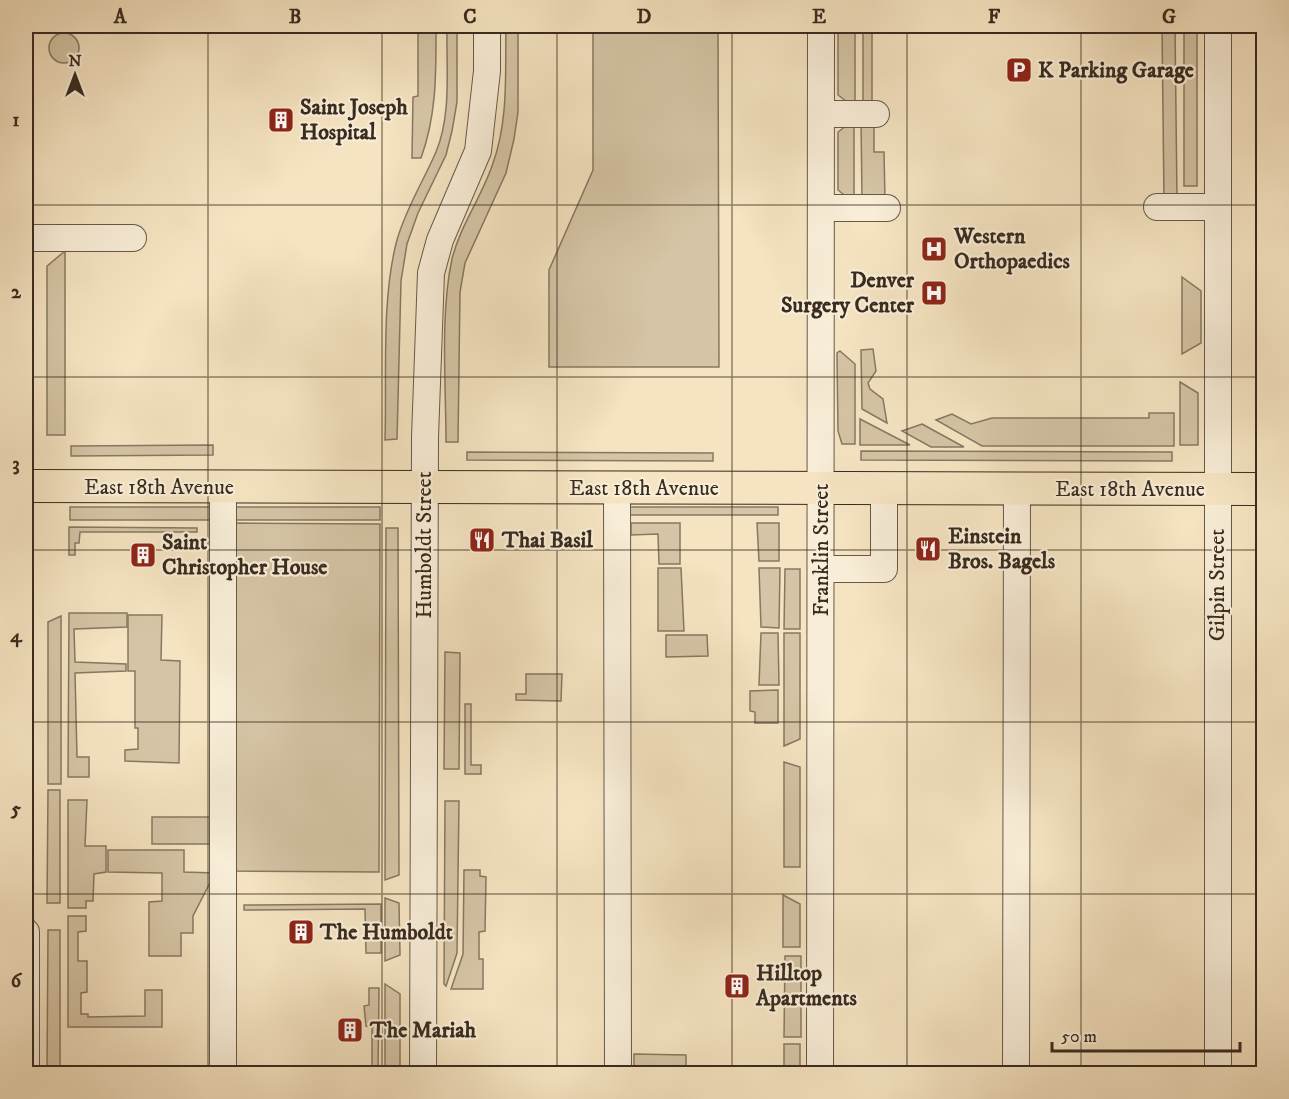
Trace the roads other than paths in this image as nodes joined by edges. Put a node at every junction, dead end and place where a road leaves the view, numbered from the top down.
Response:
1 (487, 26) edge
2 (821, 26) edge
3 (1218, 26) edge
4 (821, 114) junction
5 (876, 114) dead end
6 (1157, 207) dead end
7 (1218, 207) junction
8 (821, 208) junction
9 (887, 208) dead end
10 (26, 238) edge
11 (133, 238) dead end
12 (26, 486) edge
13 (223, 487) junction
14 (425, 488) junction
15 (617, 488) junction
16 (821, 488) junction
17 (884, 488) junction
18 (1017, 489) junction
19 (1217, 489) junction
20 (1263, 489) edge
21 (821, 569) junction
22 (26, 933) edge
23 (26, 1074) edge
24 (224, 1074) edge
25 (423, 1074) edge
26 (618, 1074) edge
27 (820, 1074) edge
28 (1016, 1074) edge
29 (1218, 1074) edge

1 - 14 street, Humboldt Street
2 - 4 street, Franklin Street
3 - 7 street, Gilpin Street
4 - 5 street
4 - 8 street, Franklin Street
6 - 7 street
7 - 19 street, Gilpin Street
8 - 9 street
8 - 16 street, Franklin Street
10 - 11 street
12 - 13 main road, East 18th Avenue
13 - 14 main road, East 18th Avenue
13 - 24 street
14 - 15 main road, East 18th Avenue
14 - 25 street, Humboldt Street
15 - 16 main road, East 18th Avenue
15 - 26 street
16 - 17 main road, East 18th Avenue
16 - 21 street, Franklin Street
17 - 18 main road, East 18th Avenue
17 - 21 street
18 - 19 main road, East 18th Avenue
18 - 28 street
19 - 20 main road, East 18th Avenue
19 - 29 street, Gilpin Street
21 - 27 street, Franklin Street
22 - 23 street

